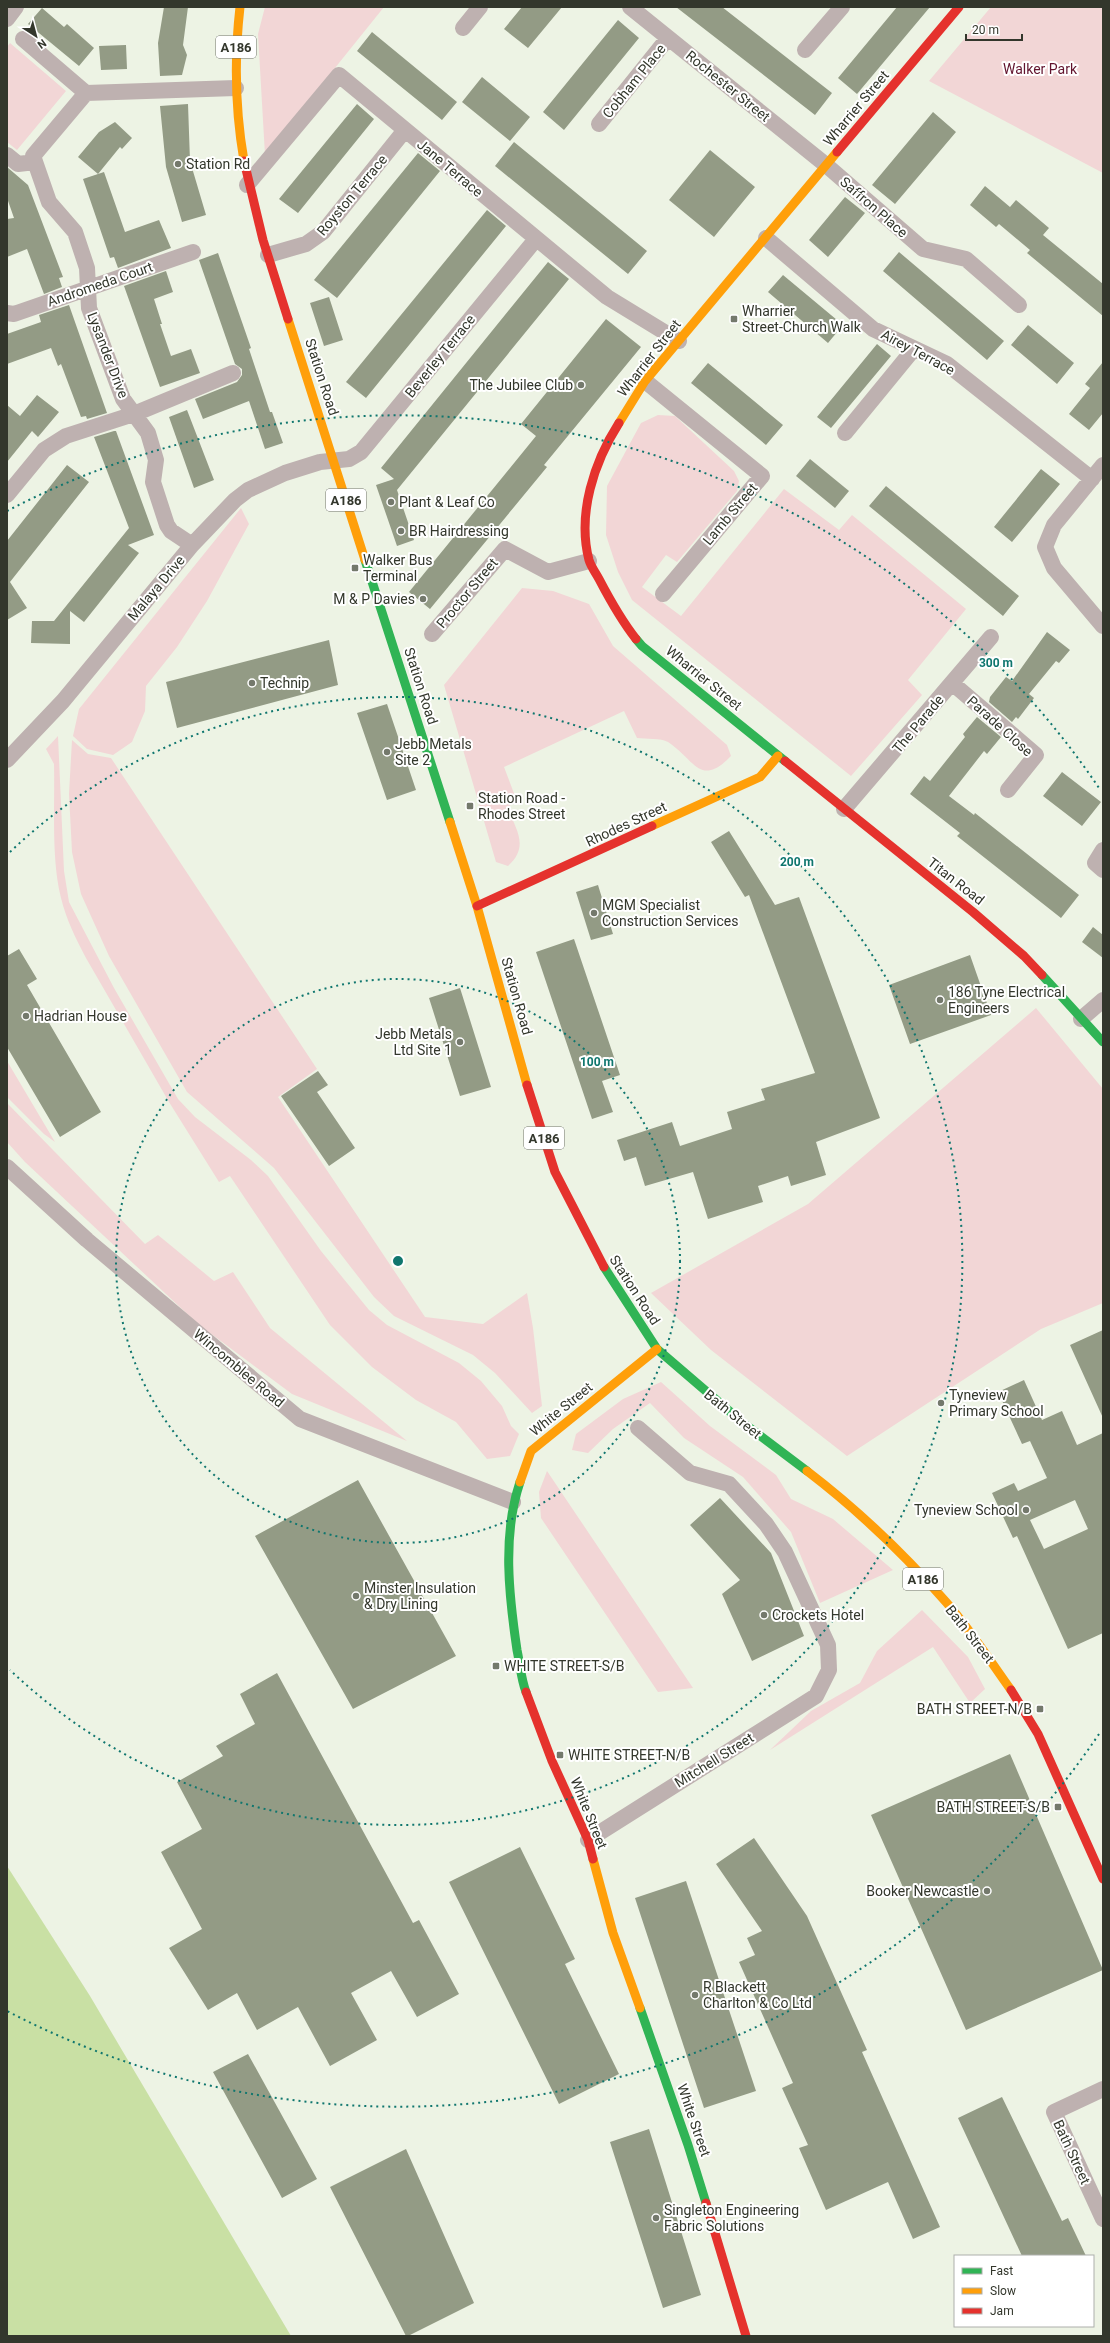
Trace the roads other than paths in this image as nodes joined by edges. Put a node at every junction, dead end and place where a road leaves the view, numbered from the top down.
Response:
1 (16, 7) edge
2 (240, 7) edge
3 (480, 7) edge
4 (630, 7) edge
5 (842, 7) edge
6 (958, 7) edge
7 (7, 19) edge
8 (463, 28) dead end
9 (23, 38) dead end
10 (668, 38) junction
11 (806, 50) dead end
12 (236, 88) junction
13 (86, 93) junction
14 (599, 124) dead end
15 (406, 130) junction
16 (7, 155) edge
17 (34, 159) junction
18 (826, 165) junction
19 (247, 186) junction
20 (766, 238) junction
21 (536, 239) junction
22 (193, 252) dead end
23 (268, 255) junction
24 (87, 288) junction
25 (1018, 305) dead end
26 (7, 313) edge
27 (679, 341) junction
28 (913, 350) junction
29 (233, 373) dead end
30 (645, 381) junction
31 (134, 414) junction
32 (845, 433) dead end
33 (335, 460) junction
34 (1103, 465) edge
35 (1092, 479) junction
36 (7, 495) edge
37 (192, 545) junction
38 (590, 561) junction
39 (663, 594) dead end
40 (1103, 626) edge
41 (432, 634) dead end
42 (990, 637) dead end
43 (952, 683) junction
44 (778, 756) junction
45 (7, 760) edge
46 (1008, 790) dead end
47 (844, 810) junction
48 (1103, 850) edge
49 (1103, 870) edge
50 (477, 906) junction
51 (1103, 1000) edge
52 (1082, 1019) junction
53 (1103, 1042) edge
54 (7, 1167) edge
55 (657, 1349) junction
56 (638, 1428) dead end
57 (512, 1502) junction
58 (588, 1840) junction
59 (1103, 1879) edge
60 (1103, 2089) edge
61 (1103, 2219) edge
62 (746, 2336) edge

1 - 7 street
2 - 12 street, Station Road / A186
3 - 8 street
4 - 10 street, Rochester Street
5 - 11 street
6 - 18 street, Wharrier Street
9 - 13 street
10 - 14 street, Cobham Place
10 - 18 street, Rochester Street
12 - 13 street
12 - 19 street, Station Road / A186
13 - 17 street
15 - 19 street, Jane Terrace
15 - 21 street, Jane Terrace
15 - 23 street, Royston Terrace
16 - 17 street
17 - 24 street, Lysander Drive
18 - 20 street, Wharrier Street
18 - 25 street, Saffron Place
19 - 23 street, Station Road / A186
20 - 27 street, Wharrier Street
20 - 28 street, Airey Terrace
21 - 27 street, Jane Terrace
21 - 33 street, Beverley Terrace
22 - 24 street, Andromeda Court
23 - 33 street, Station Road / A186
24 - 26 street, Andromeda Court
24 - 31 street, Lysander Drive
27 - 30 street, Wharrier Street
28 - 32 street
28 - 35 street, Airey Terrace
29 - 31 street
30 - 38 street, Wharrier Street
30 - 39 street, Lamb Street
31 - 36 street
31 - 37 street, Lysander Drive
33 - 37 street, Malaya Drive
33 - 50 street, Station Road / A186
34 - 35 street
35 - 40 street
37 - 45 street, Malaya Drive
38 - 41 street, Proctor Street
38 - 44 street, Wharrier Street
42 - 43 street, The Parade
43 - 46 street, Parade Close
43 - 47 street, The Parade
44 - 47 street, Titan Road
44 - 50 street, Rhodes Street
47 - 52 street, Titan Road
48 - 49 street
50 - 55 street, Station Road / A186
51 - 52 street
52 - 53 street, Titan Road
54 - 57 street, Wincomblee Road
55 - 57 street, White Street
55 - 59 street, Bath Street / A186
56 - 58 street, Mitchell Street
57 - 58 street, White Street
58 - 62 street, White Street
60 - 61 street, Bath Street

